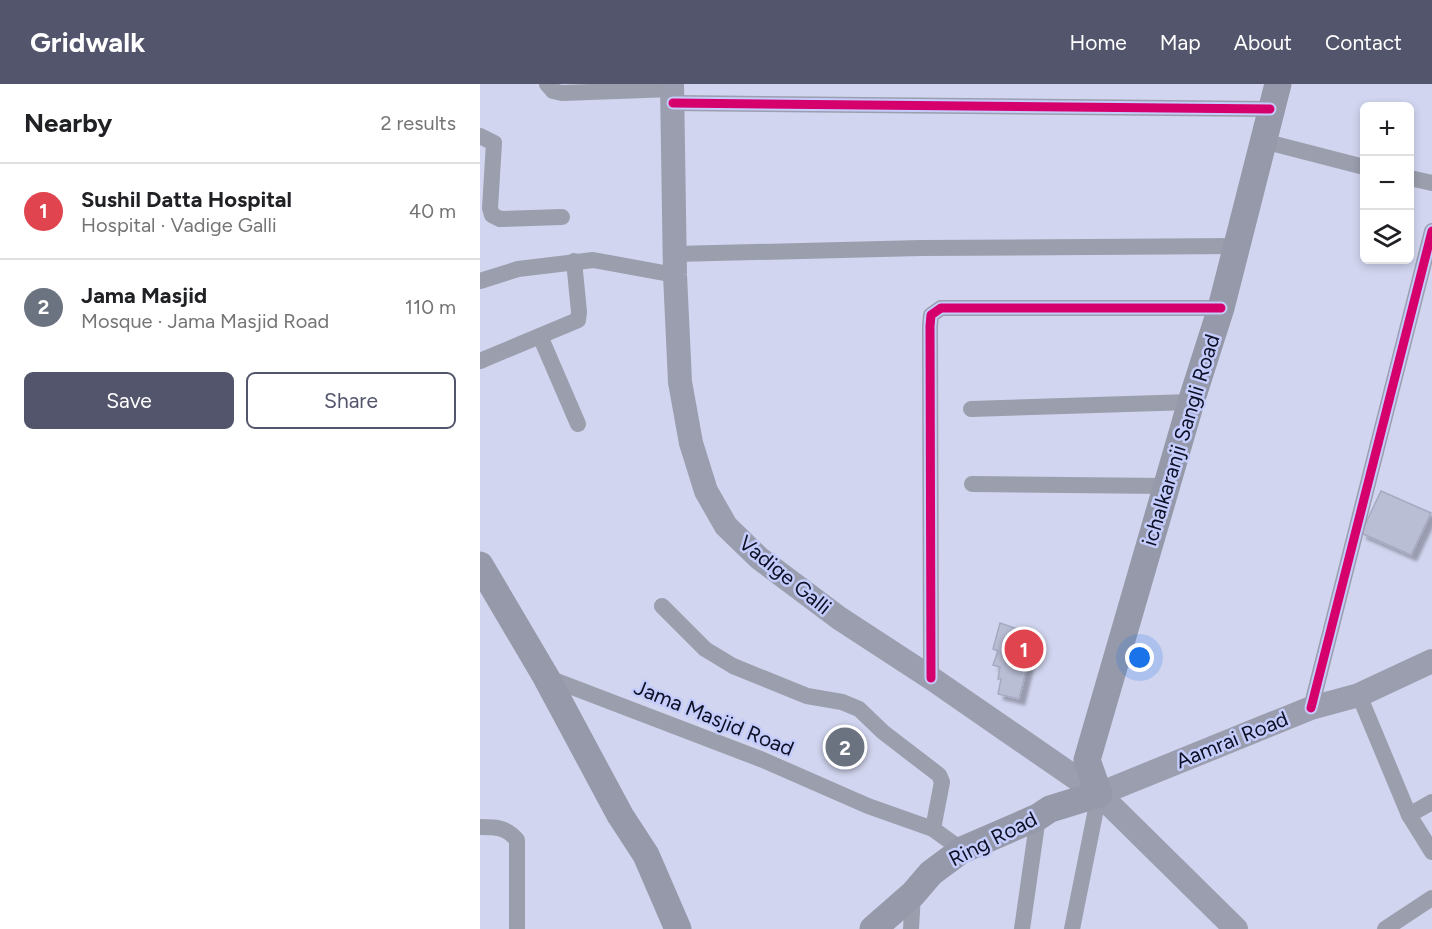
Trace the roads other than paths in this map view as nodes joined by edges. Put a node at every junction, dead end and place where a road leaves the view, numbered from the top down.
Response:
1 (547, 84) edge
2 (673, 92) edge
3 (1274, 97) edge
4 (480, 136) edge
5 (1263, 141) junction
6 (1360, 166) edge
7 (1414, 179) edge
8 (1432, 183) edge
9 (562, 217) dead end
10 (1432, 231) edge
11 (1238, 246) junction
12 (574, 261) junction
13 (675, 264) junction
14 (480, 281) edge
15 (1221, 308) junction
16 (540, 336) junction
17 (480, 361) edge
18 (1191, 402) junction
19 (971, 409) dead end
20 (578, 423) dead end
21 (972, 484) dead end
22 (1167, 486) junction
23 (480, 565) edge
24 (662, 606) dead end
25 (1432, 661) edge
26 (546, 677) junction
27 (931, 678) junction
28 (1359, 695) junction
29 (1311, 708) junction
30 (1099, 794) junction
31 (1432, 802) edge
32 (1409, 815) junction
33 (1038, 817) junction
34 (480, 827) edge
35 (933, 829) junction
36 (962, 850) junction
37 (1432, 852) edge
38 (913, 894) junction
39 (1432, 898) edge
40 (517, 929) edge
41 (678, 929) edge
42 (873, 929) edge
43 (911, 929) edge
44 (1022, 929) edge
45 (1072, 929) edge
46 (1236, 929) edge
47 (1385, 929) edge

1 - 2 street
2 - 3 street
2 - 13 main road, Vadige Galli
3 - 5 main road, ichalkaranji Sangli Road
4 - 9 street
5 - 6 street
5 - 11 main road, ichalkaranji Sangli Road
7 - 8 street
10 - 29 street
11 - 13 street
11 - 15 main road, ichalkaranji Sangli Road
12 - 13 street
12 - 14 street
12 - 16 street
13 - 27 main road, Vadige Galli
15 - 18 main road, ichalkaranji Sangli Road
15 - 27 street
16 - 17 street
16 - 20 street
18 - 19 street
18 - 22 main road, ichalkaranji Sangli Road
21 - 22 street
22 - 30 main road, ichalkaranji Sangli Road
23 - 26 main road
24 - 35 street
25 - 28 main road, Aamrai Road
26 - 35 street, Jama Masjid Road
26 - 41 main road
27 - 30 main road, Vadige Galli
28 - 29 main road, Aamrai Road
28 - 32 street
29 - 30 main road, Aamrai Road
30 - 33 main road, Ring Road
30 - 45 street
30 - 46 main road, Vadige Galli
31 - 32 street
32 - 37 street
33 - 36 main road, Ring Road
33 - 44 street
34 - 40 street
35 - 36 street, Jama Masjid Road
36 - 38 main road, Ring Road
38 - 42 main road, Ring Road
38 - 43 street
39 - 47 street

